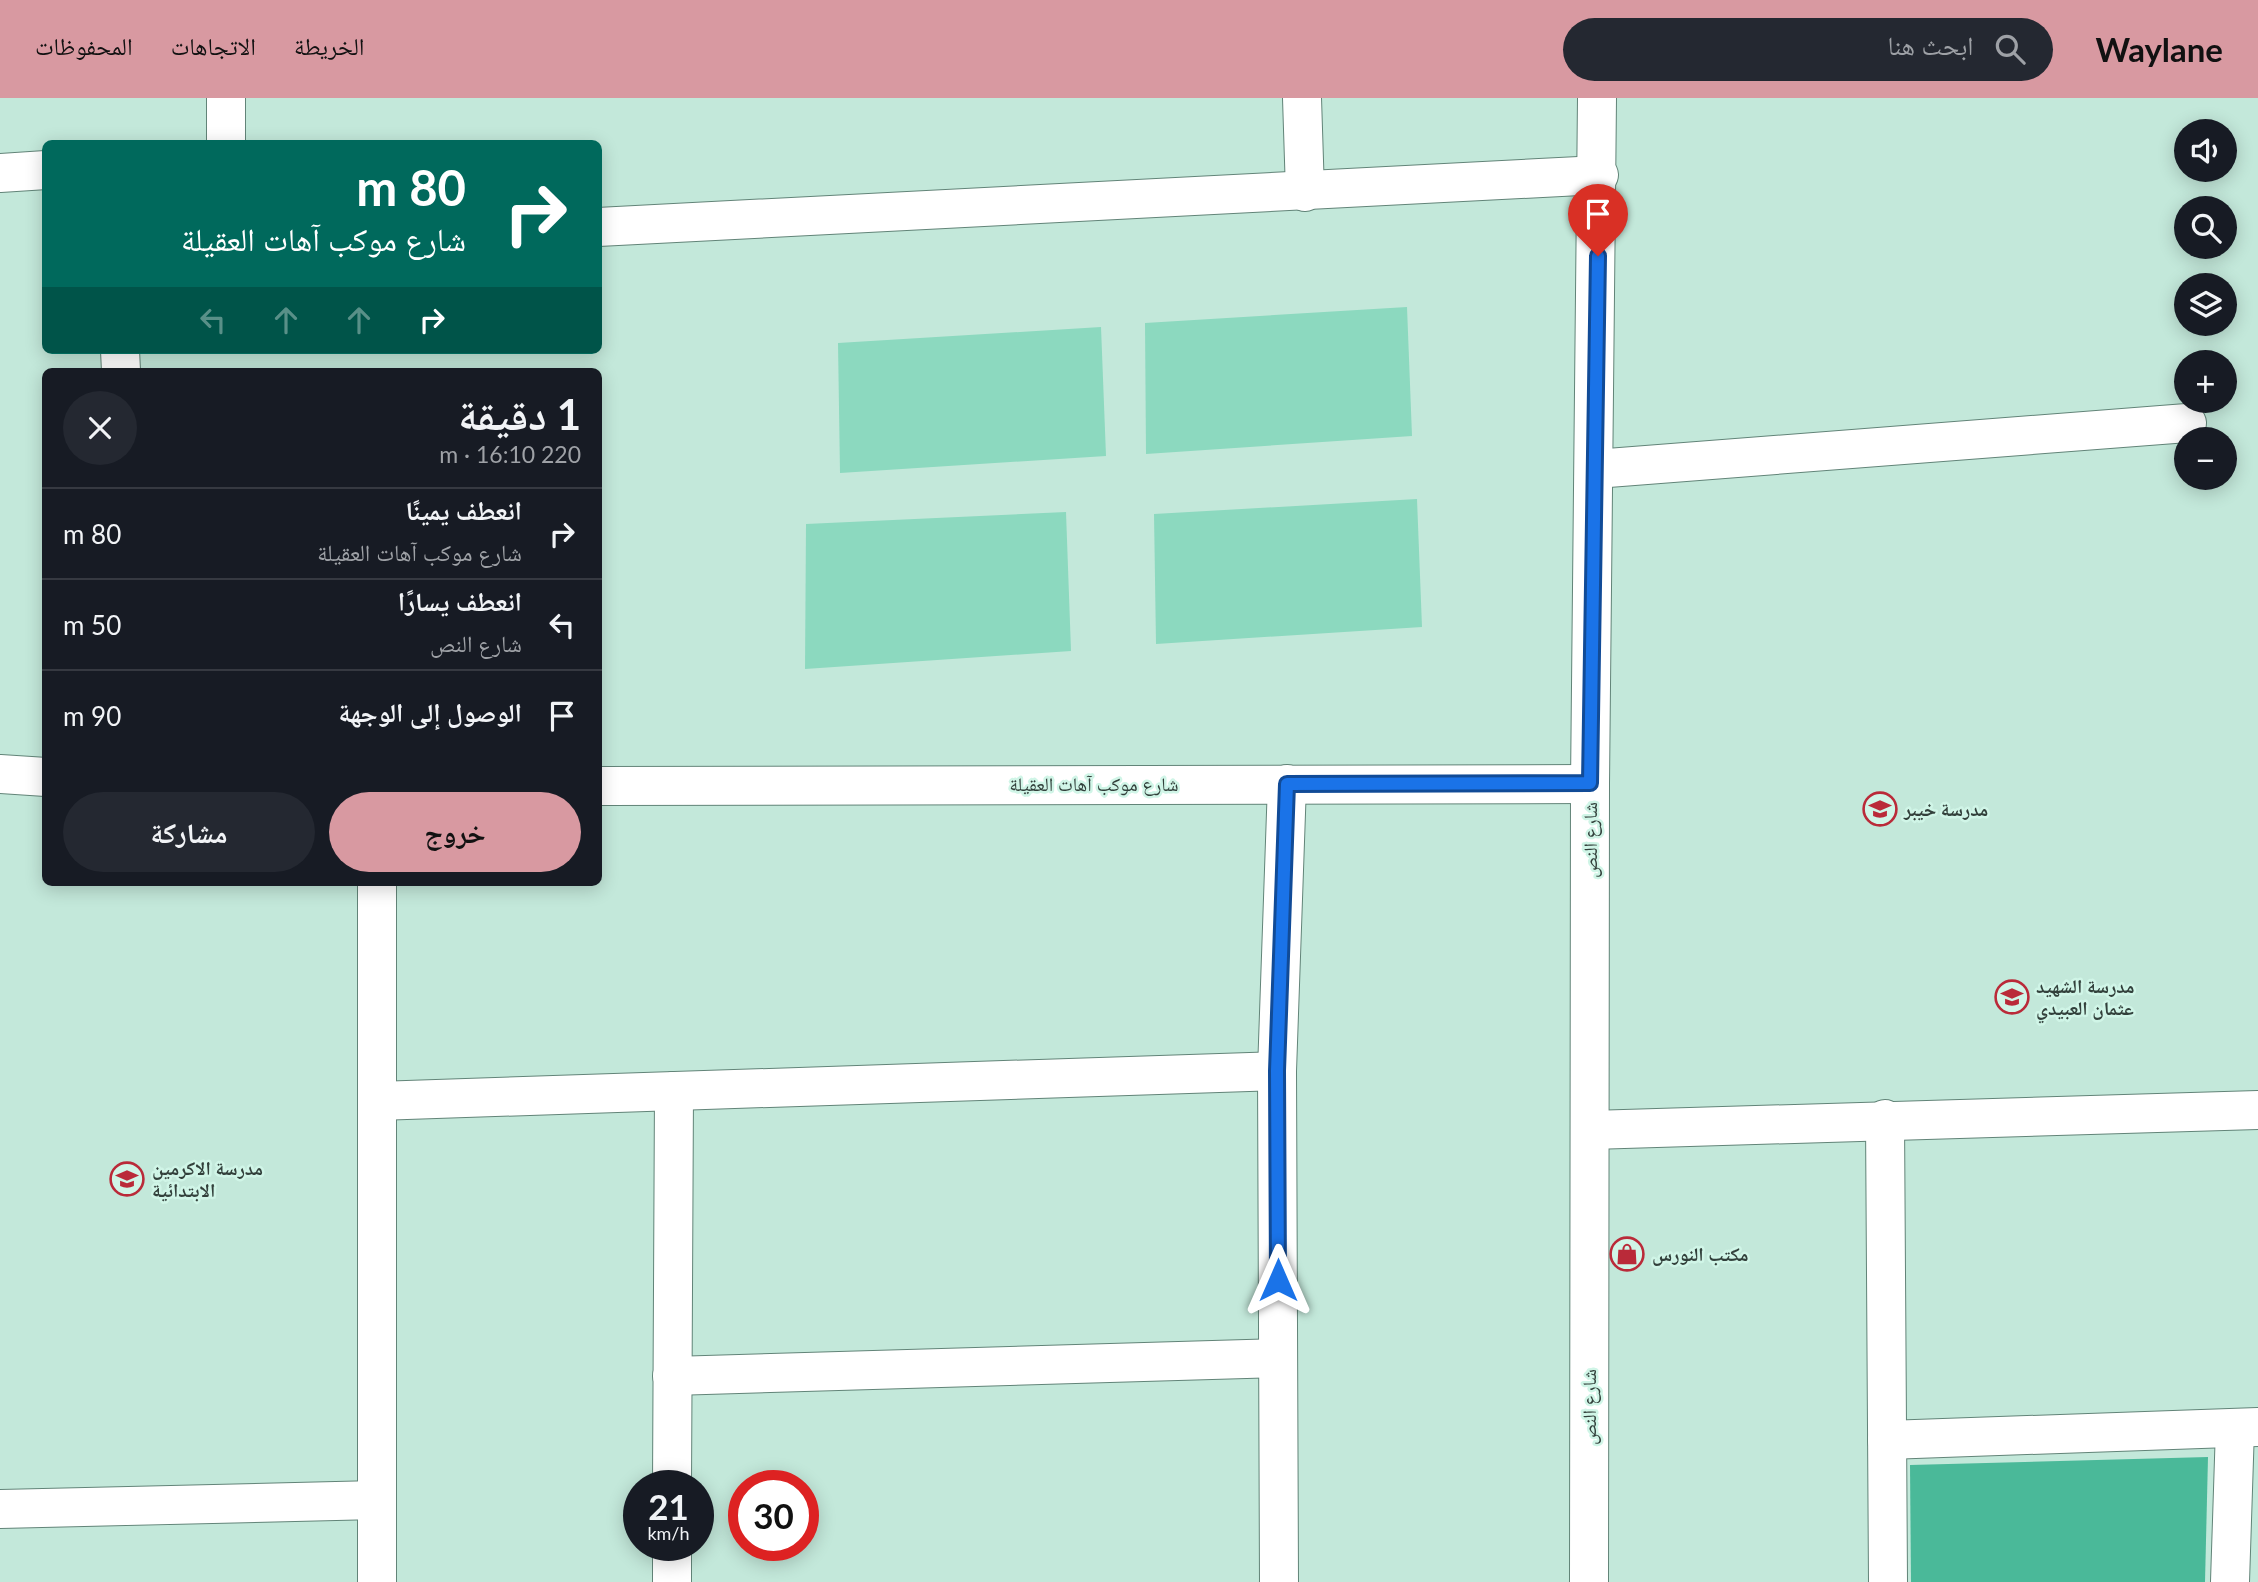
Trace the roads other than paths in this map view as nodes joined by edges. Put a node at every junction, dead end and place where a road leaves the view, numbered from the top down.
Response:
1 (226, 98) edge
2 (1302, 98) edge
3 (1597, 98) edge
4 (226, 140) edge
5 (42, 170) edge
6 (0, 173) edge
7 (1599, 176) junction
8 (1306, 192) junction
9 (602, 227) edge
10 (2187, 423) dead end
11 (1594, 469) junction
12 (0, 774) edge
13 (42, 777) edge
14 (1590, 783) junction
15 (1287, 784) junction
16 (602, 786) edge
17 (377, 886) edge
18 (1277, 1071) junction
19 (674, 1091) junction
20 (377, 1101) junction
21 (2258, 1110) edge
22 (1885, 1119) junction
23 (1591, 1130) junction
24 (1278, 1358) junction
25 (673, 1376) junction
26 (2246, 1428) edge
27 (1887, 1440) junction
28 (672, 1470) edge
29 (377, 1500) junction
30 (0, 1509) edge
31 (672, 1561) edge
32 (377, 1582) edge
33 (672, 1582) edge
34 (1279, 1582) edge
35 (1589, 1582) edge
36 (1888, 1582) edge
37 (2230, 1582) edge

1 - 4 street
2 - 8 street
3 - 7 street, شارع النص
5 - 6 street
7 - 8 street
7 - 11 street, شارع النص
8 - 9 street
10 - 11 street
11 - 14 street, شارع النص
12 - 13 street
14 - 15 street, شارع موكب آهات العقيلة
14 - 23 street, شارع النص
15 - 16 street, شارع موكب آهات العقيلة
15 - 18 street
17 - 20 street
18 - 19 street
18 - 24 street
19 - 20 street
19 - 25 street
20 - 29 street
21 - 22 street
22 - 23 street
22 - 27 street
23 - 35 street, شارع النص
24 - 25 street
24 - 34 street
25 - 28 street
26 - 27 street
26 - 37 street
27 - 36 street
29 - 30 street
29 - 32 street
31 - 33 street

